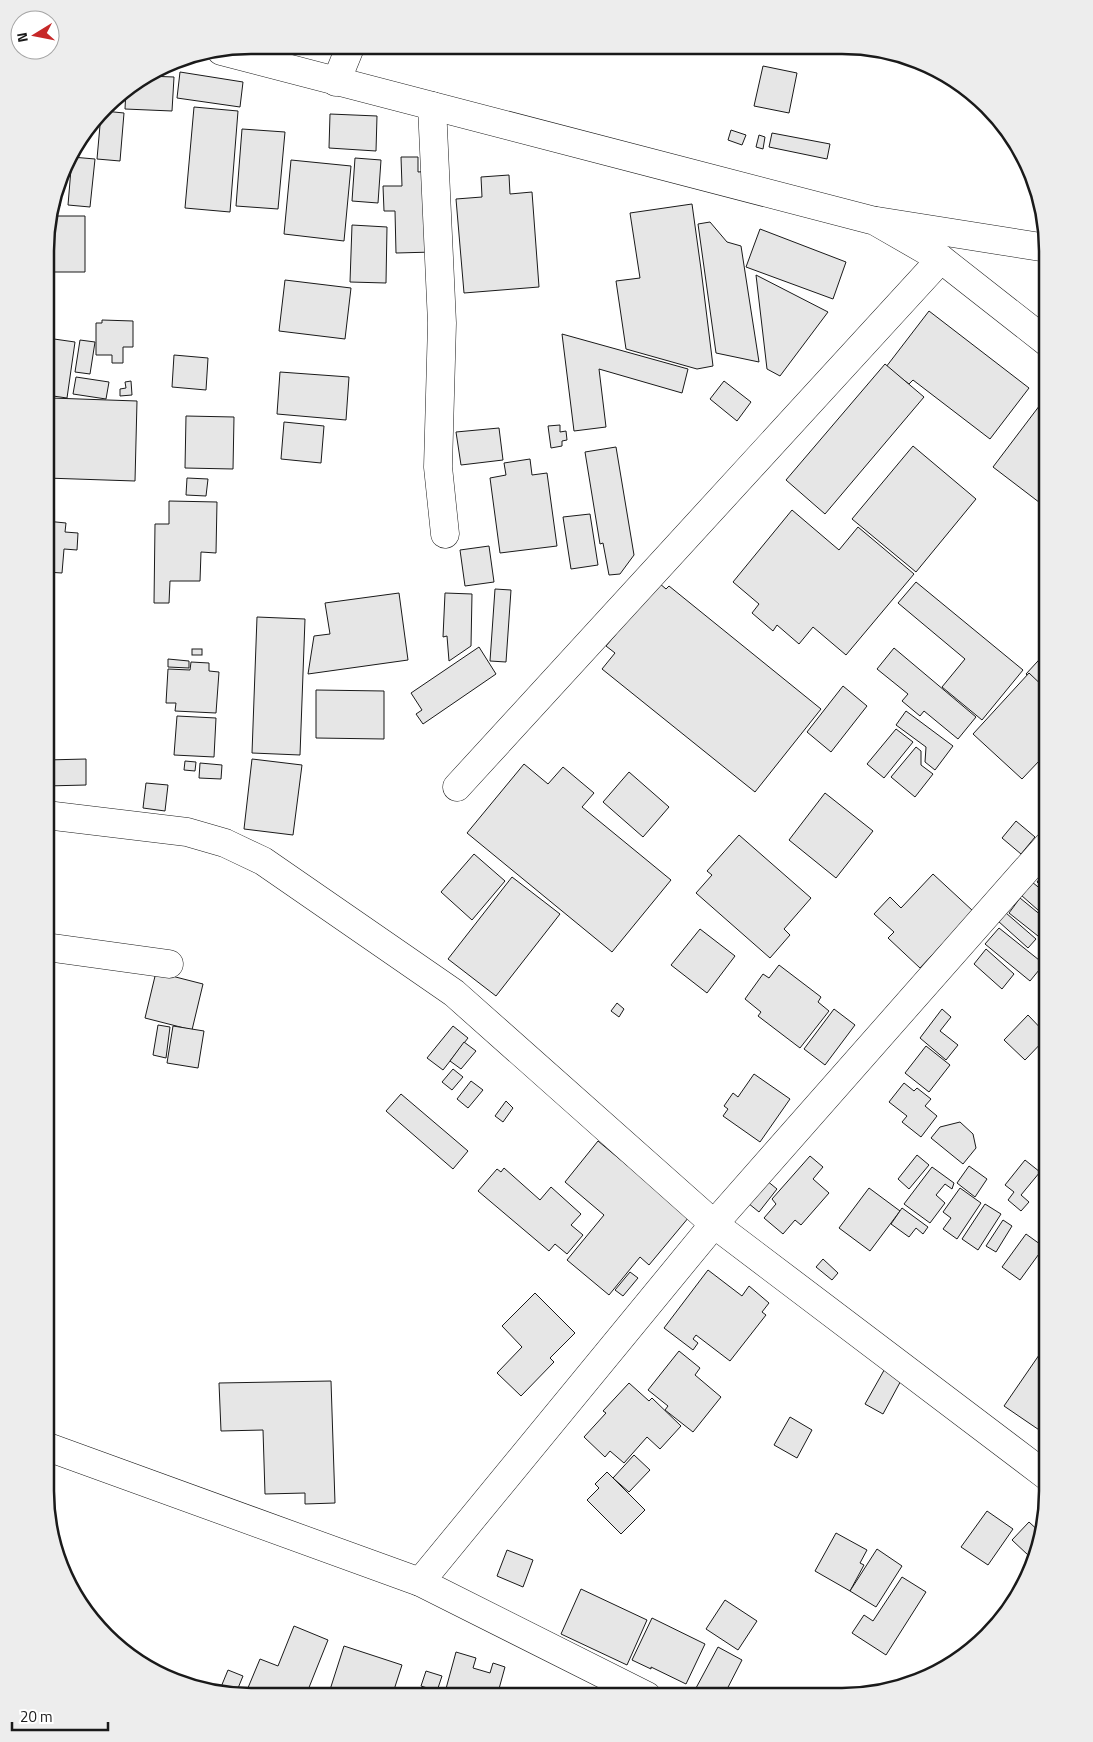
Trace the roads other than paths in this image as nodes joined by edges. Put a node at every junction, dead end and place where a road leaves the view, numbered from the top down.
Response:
1 (233, 54) edge
2 (347, 54) edge
3 (336, 82) junction
4 (432, 106) junction
5 (875, 221) junction
6 (1039, 247) edge
7 (942, 259) junction
8 (1039, 336) edge
9 (445, 534) dead end
10 (457, 787) dead end
11 (54, 816) edge
12 (1039, 855) edge
13 (54, 948) edge
14 (169, 964) dead end
15 (714, 1224) junction
16 (54, 1449) edge
17 (1039, 1470) edge
18 (420, 1582) junction
19 (631, 1688) edge

1 - 3 street
2 - 3 street
3 - 4 street
4 - 5 street
4 - 9 street
5 - 6 street
5 - 7 street
7 - 8 street
7 - 10 street
11 - 15 street
12 - 15 street
13 - 14 street
15 - 17 street
15 - 18 street
16 - 18 street
18 - 19 street

